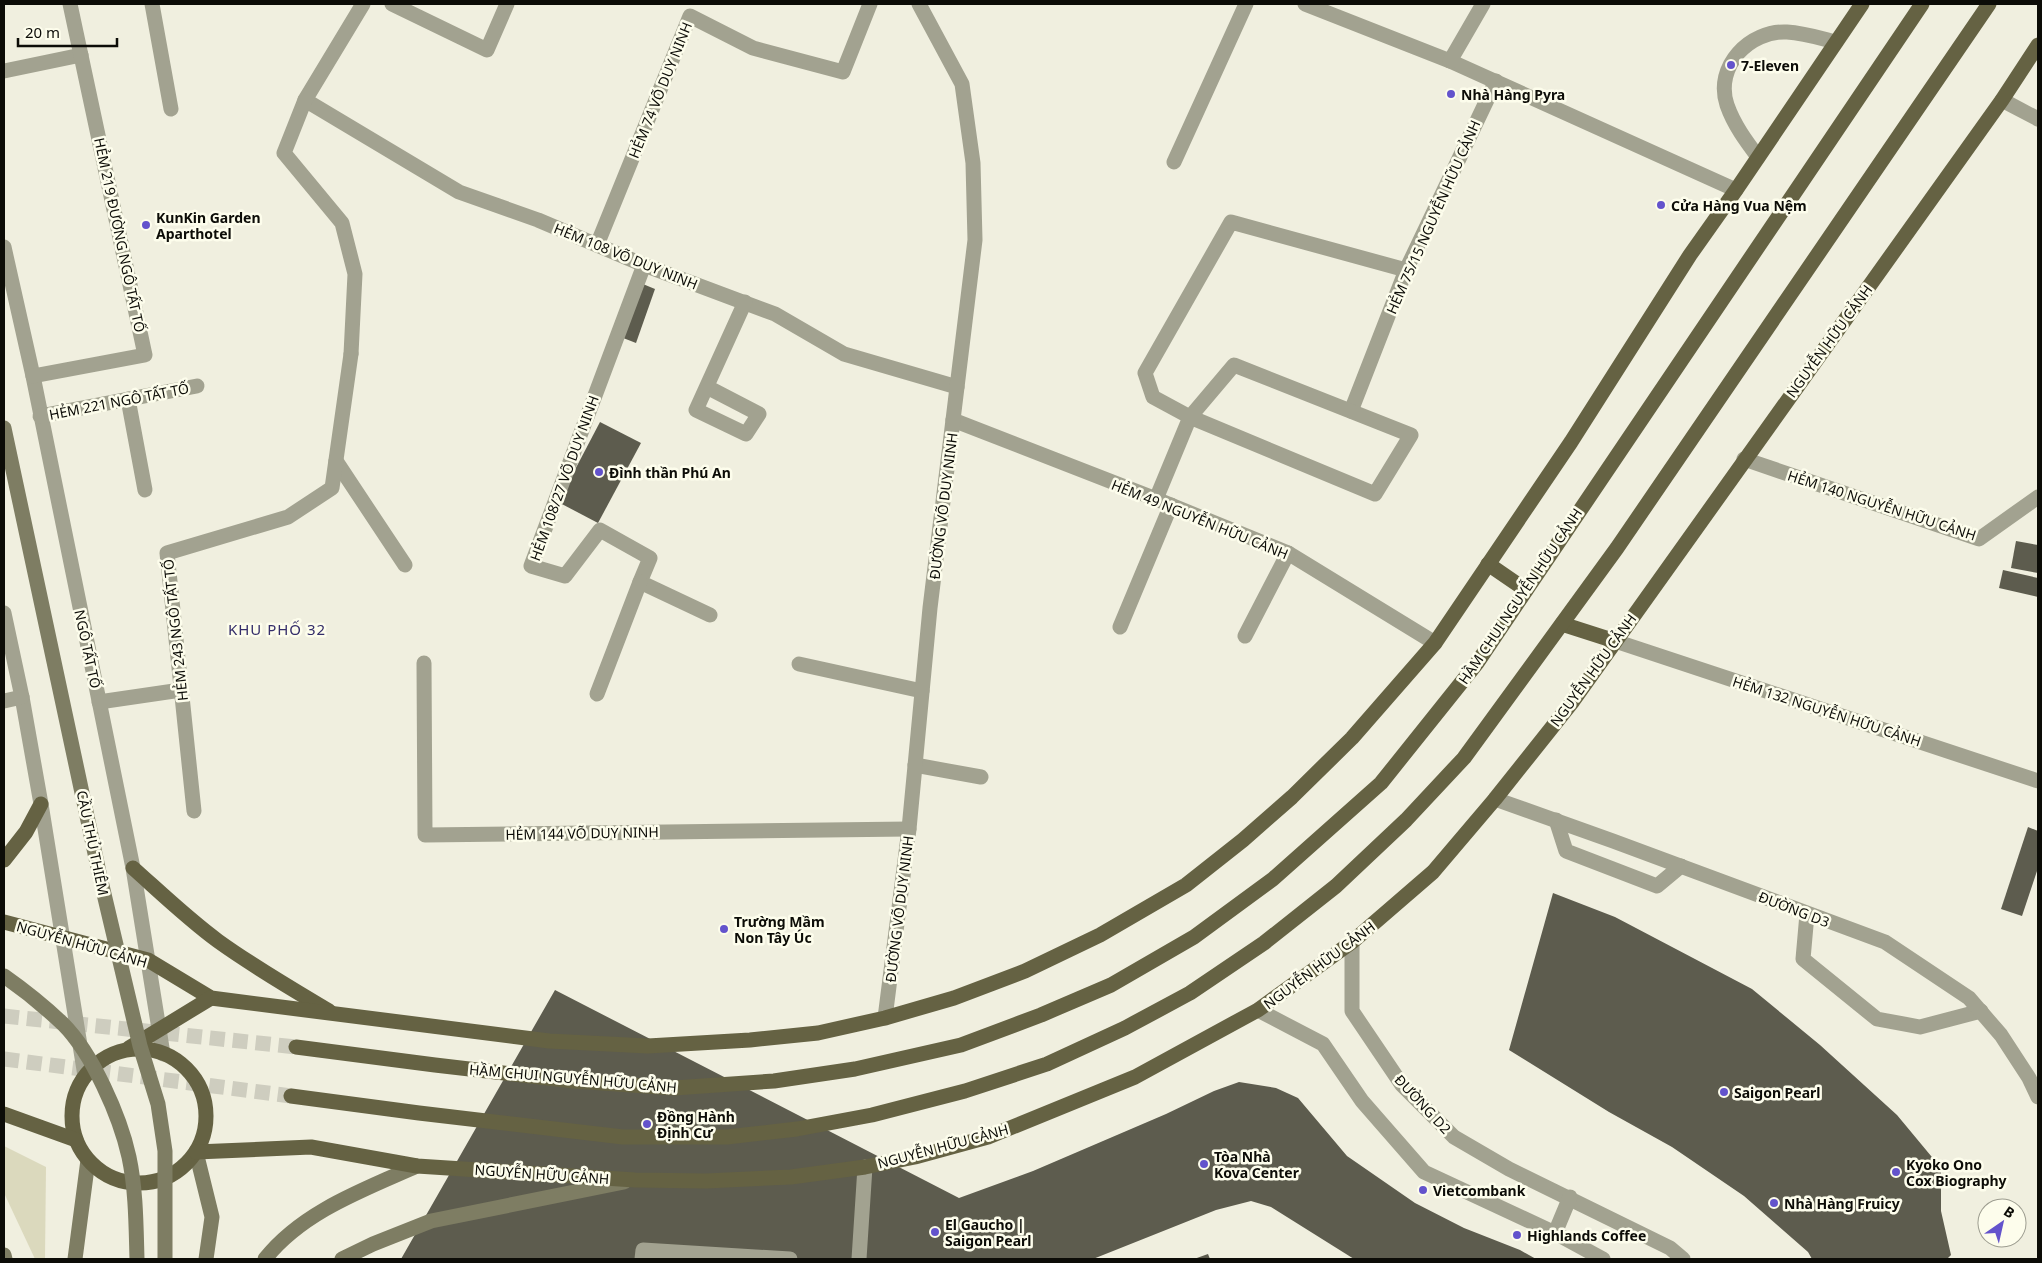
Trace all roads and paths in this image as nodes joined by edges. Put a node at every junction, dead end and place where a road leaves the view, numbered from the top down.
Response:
1 (70, 4) edge
2 (152, 4) edge
3 (363, 4) edge
4 (392, 4) edge
5 (507, 4) edge
6 (870, 4) edge
7 (920, 4) edge
8 (1246, 4) edge
9 (1305, 4) edge
10 (1483, 4) edge
11 (1862, 4) edge
12 (1922, 4) edge
13 (1989, 4) edge
14 (1836, 42) junction
15 (2038, 45) edge
16 (81, 55) junction
17 (1450, 61) junction
18 (4, 71) edge
19 (1496, 81) junction
20 (304, 100) junction
21 (2002, 100) junction
22 (171, 109) dead end
23 (2038, 118) edge
24 (1758, 157) junction
25 (1174, 162) dead end
26 (1736, 190) junction
27 (597, 245) junction
28 (4, 247) edge
29 (644, 264) junction
30 (1406, 270) junction
31 (745, 302) junction
32 (33, 376) junction
33 (197, 386) dead end
34 (707, 387) dead end
35 (957, 387) junction
36 (128, 399) junction
37 (1351, 411) junction
38 (40, 416) junction
39 (1190, 417) junction
40 (953, 420) junction
41 (4, 428) edge
42 (1744, 460) junction
43 (336, 461) junction
44 (145, 490) dead end
45 (2038, 498) edge
46 (1156, 499) junction
47 (1171, 506) junction
48 (1288, 553) junction
49 (1488, 564) junction
50 (405, 565) dead end
51 (640, 582) junction
52 (1526, 590) junction
53 (4, 613) edge
54 (710, 615) dead end
55 (1562, 624) junction
56 (1120, 627) dead end
57 (1246, 636) dead end
58 (1615, 641) junction
59 (1435, 642) junction
60 (424, 663) dead end
61 (800, 664) dead end
62 (181, 690) junction
63 (922, 690) junction
64 (597, 694) dead end
65 (22, 697) junction
66 (4, 701) edge
67 (100, 702) junction
68 (915, 765) junction
69 (981, 777) dead end
70 (2038, 781) edge
71 (1495, 799) junction
72 (41, 804) junction
73 (194, 811) dead end
74 (1556, 820) junction
75 (909, 829) junction
76 (4, 860) edge
77 (1681, 866) junction
78 (133, 868) junction
79 (1806, 914) junction
80 (4, 922) edge
81 (62, 938) junction
82 (1352, 942) junction
83 (148, 960) junction
84 (4, 976) edge
85 (211, 998) junction
86 (1258, 1010) junction
87 (1980, 1011) junction
88 (335, 1014) junction
89 (885, 1018) junction
90 (159, 1030) junction
91 (296, 1047) tunnel mouth
92 (122, 1052) junction
93 (163, 1054) junction
94 (85, 1076) junction
95 (291, 1096) tunnel mouth
96 (2038, 1097) edge
97 (4, 1114) edge
98 (76, 1140) junction
99 (196, 1152) junction
100 (88, 1160) junction
101 (417, 1166) junction
102 (866, 1167) junction
103 (635, 1180) junction
104 (1570, 1198) junction
105 (1555, 1233) junction
106 (4, 1255) edge
107 (5, 1259) edge
108 (75, 1259) edge
109 (137, 1259) edge
110 (165, 1259) edge
111 (206, 1259) edge
112 (265, 1259) edge
113 (342, 1259) edge
114 (642, 1259) edge
115 (790, 1259) edge
116 (860, 1259) edge
117 (1603, 1259) edge
118 (1683, 1259) edge

1 - 16 street, HẺM 219 ĐƯỜNG NGÔ TẤT TỐ
2 - 22 street
3 - 20 street
4 - 5 street
6 - 27 street, HẺM 74 VÕ DUY NINH
7 - 35 street, ĐƯỜNG VÕ DUY NINH
8 - 25 street
9 - 17 street
10 - 17 street
11 - 14 main road, NGUYỄN HỮU CẢNH
12 - 52 main road, HẦM CHUI NGUYỄN HỮU CẢNH
13 - 55 main road
14 - 24 main road, NGUYỄN HỮU CẢNH
14 - 24 street
15 - 21 main road, NGUYỄN HỮU CẢNH
16 - 18 street
16 - 32 street, HẺM 219 ĐƯỜNG NGÔ TẤT TỐ
17 - 19 street
19 - 26 street
19 - 30 street, HẺM 75/15 NGUYỄN HỮU CẢNH
20 - 27 street, HẺM 108 VÕ DUY NINH
20 - 43 street, HẺM 243 NGÔ TẤT TỐ
21 - 23 street
21 - 42 main road, NGUYỄN HỮU CẢNH
24 - 26 main road, NGUYỄN HỮU CẢNH
26 - 49 main road, NGUYỄN HỮU CẢNH
27 - 29 street, HẺM 108 VÕ DUY NINH
28 - 32 street, NGÔ TẤT TỐ
29 - 31 street, HẺM 108 VÕ DUY NINH
29 - 51 street, HẺM 108/27 VÕ DUY NINH
30 - 37 street, HẺM 75/15 NGUYỄN HỮU CẢNH
30 - 39 street
31 - 34 street
31 - 35 street, HẺM 108 VÕ DUY NINH
32 - 38 street, NGÔ TẤT TỐ
33 - 36 street, HẺM 221 NGÔ TẤT TỐ
35 - 40 street, ĐƯỜNG VÕ DUY NINH
36 - 38 street, HẺM 221 NGÔ TẤT TỐ
36 - 44 street
37 - 39 street
37 - 39 street
38 - 67 street, NGÔ TẤT TỐ
39 - 46 street
40 - 46 street, HẺM 49 NGUYỄN HỮU CẢNH
40 - 63 street, ĐƯỜNG VÕ DUY NINH
41 - 110 main road, CẦU THỦ THIÊM, bridge
42 - 45 street, HẺM 140 NGUYỄN HỮU CẢNH
42 - 58 main road, NGUYỄN HỮU CẢNH
43 - 50 street
43 - 62 street, HẺM 243 NGÔ TẤT TỐ
46 - 47 street, HẺM 49 NGUYỄN HỮU CẢNH
47 - 48 street, HẺM 49 NGUYỄN HỮU CẢNH
47 - 56 street
48 - 57 street
48 - 59 street, HẺM 49 NGUYỄN HỮU CẢNH
49 - 52 main road
49 - 59 main road, NGUYỄN HỮU CẢNH
51 - 54 street
51 - 64 street
52 - 91 main road, HẦM CHUI NGUYỄN HỮU CẢNH
53 - 65 street
55 - 58 main road
55 - 95 main road
58 - 70 street, HẺM 132 NGUYỄN HỮU CẢNH
58 - 71 main road, NGUYỄN HỮU CẢNH
59 - 89 main road, NGUYỄN HỮU CẢNH
60 - 75 street, HẺM 144 VÕ DUY NINH
61 - 63 street
62 - 67 street
62 - 73 street, HẺM 243 NGÔ TẤT TỐ
63 - 68 street, ĐƯỜNG VÕ DUY NINH
65 - 66 street
65 - 72 street
67 - 78 street, NGÔ TẤT TỐ
68 - 69 street
68 - 75 street, ĐƯỜNG VÕ DUY NINH
71 - 74 street, ĐƯỜNG D3
71 - 82 main road, NGUYỄN HỮU CẢNH
72 - 76 main road
72 - 81 street
74 - 77 street, ĐƯỜNG D3
74 - 77 street
75 - 89 street, ĐƯỜNG VÕ DUY NINH
77 - 79 street, ĐƯỜNG D3
78 - 83 street, NGÔ TẤT TỐ
78 - 88 main road
79 - 87 street, ĐƯỜNG D3
79 - 87 street
80 - 81 main road, NGUYỄN HỮU CẢNH
81 - 83 main road, NGUYỄN HỮU CẢNH
81 - 94 street
82 - 86 main road, NGUYỄN HỮU CẢNH
82 - 104 street, ĐƯỜNG D2
83 - 85 main road, NGUYỄN HỮU CẢNH
83 - 90 street, NGÔ TẤT TỐ
84 - 109 main road, bridge
85 - 88 main road, NGUYỄN HỮU CẢNH
85 - 90 main road
86 - 102 main road, NGUYỄN HỮU CẢNH
86 - 105 street
87 - 96 street, ĐƯỜNG D3
88 - 89 main road, NGUYỄN HỮU CẢNH
90 - 92 main road
90 - 93 street, NGÔ TẤT TỐ
92 - 93 main road
92 - 94 main road
93 - 99 main road
94 - 98 main road
97 - 98 main road
98 - 100 main road
99 - 100 main road
99 - 101 main road, NGUYỄN HỮU CẢNH
99 - 111 main road
100 - 108 main road
101 - 103 main road, NGUYỄN HỮU CẢNH
101 - 112 main road
102 - 103 main road, NGUYỄN HỮU CẢNH
102 - 116 street
103 - 113 main road
104 - 105 street
104 - 118 street, ĐƯỜNG D2
105 - 117 street
106 - 107 main road
114 - 115 street

